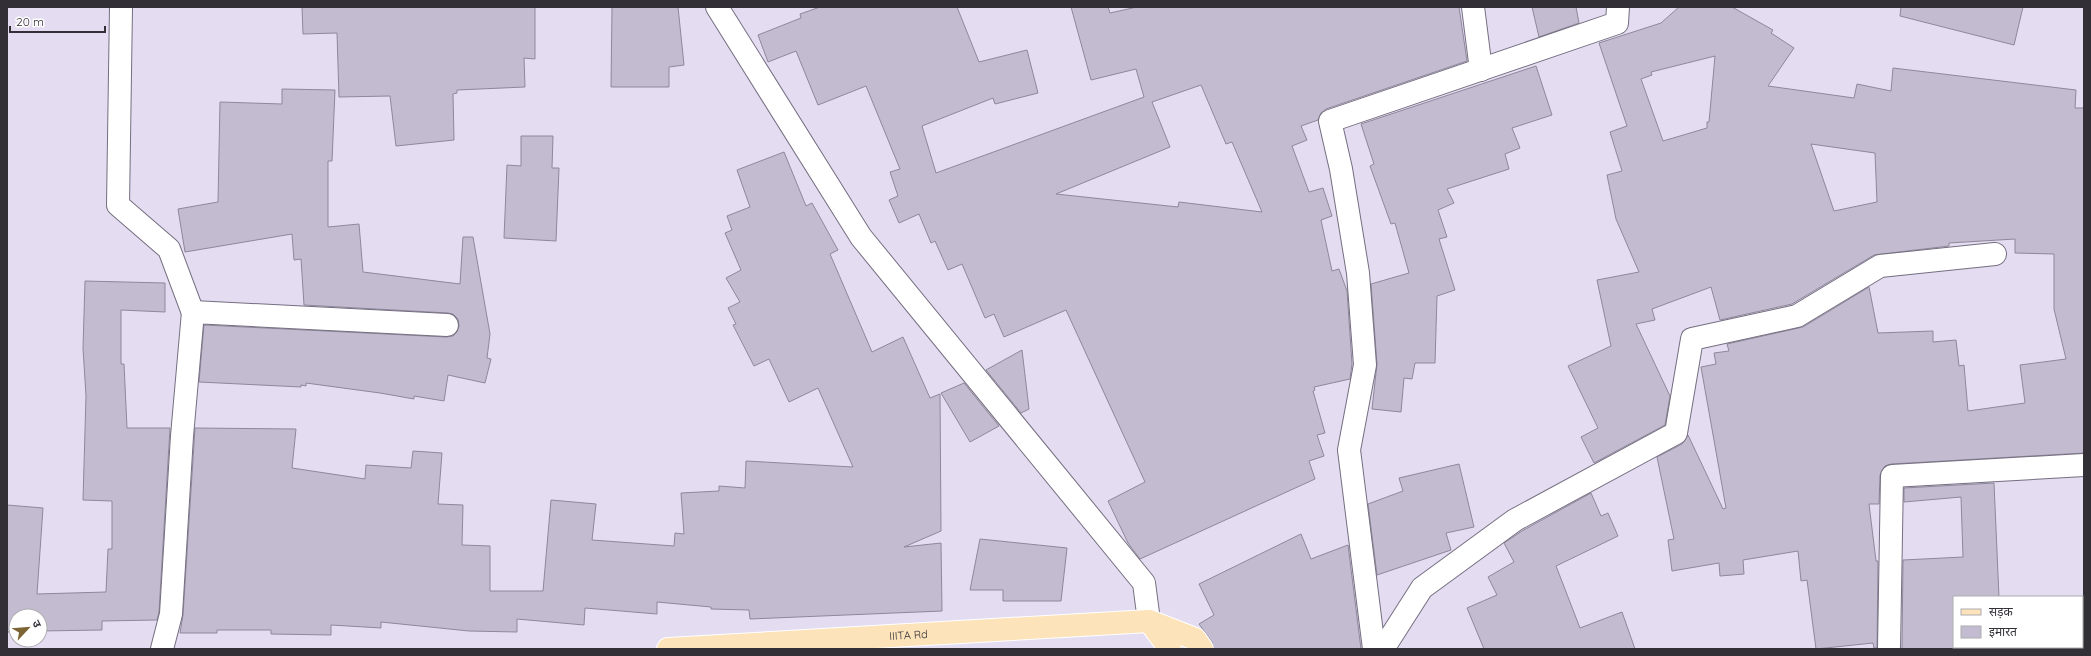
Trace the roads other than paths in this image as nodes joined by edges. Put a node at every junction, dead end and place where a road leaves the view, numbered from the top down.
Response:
1 (121, 7) edge
2 (717, 7) edge
3 (1473, 7) edge
4 (1618, 7) edge
5 (1481, 70) junction
6 (1995, 254) dead end
7 (193, 313) junction
8 (447, 325) dead end
9 (2084, 465) edge
10 (1149, 621) junction
11 (162, 649) edge
12 (668, 649) edge
13 (1170, 649) edge
14 (1202, 649) edge
15 (1374, 649) edge
16 (1383, 649) edge
17 (1889, 649) edge

1 - 7 street
2 - 10 street
3 - 5 street
4 - 5 street
5 - 15 street
6 - 16 street
7 - 8 street
7 - 11 street
9 - 17 street
10 - 12 main road, IIITA Rd
10 - 13 main road
10 - 14 main road

